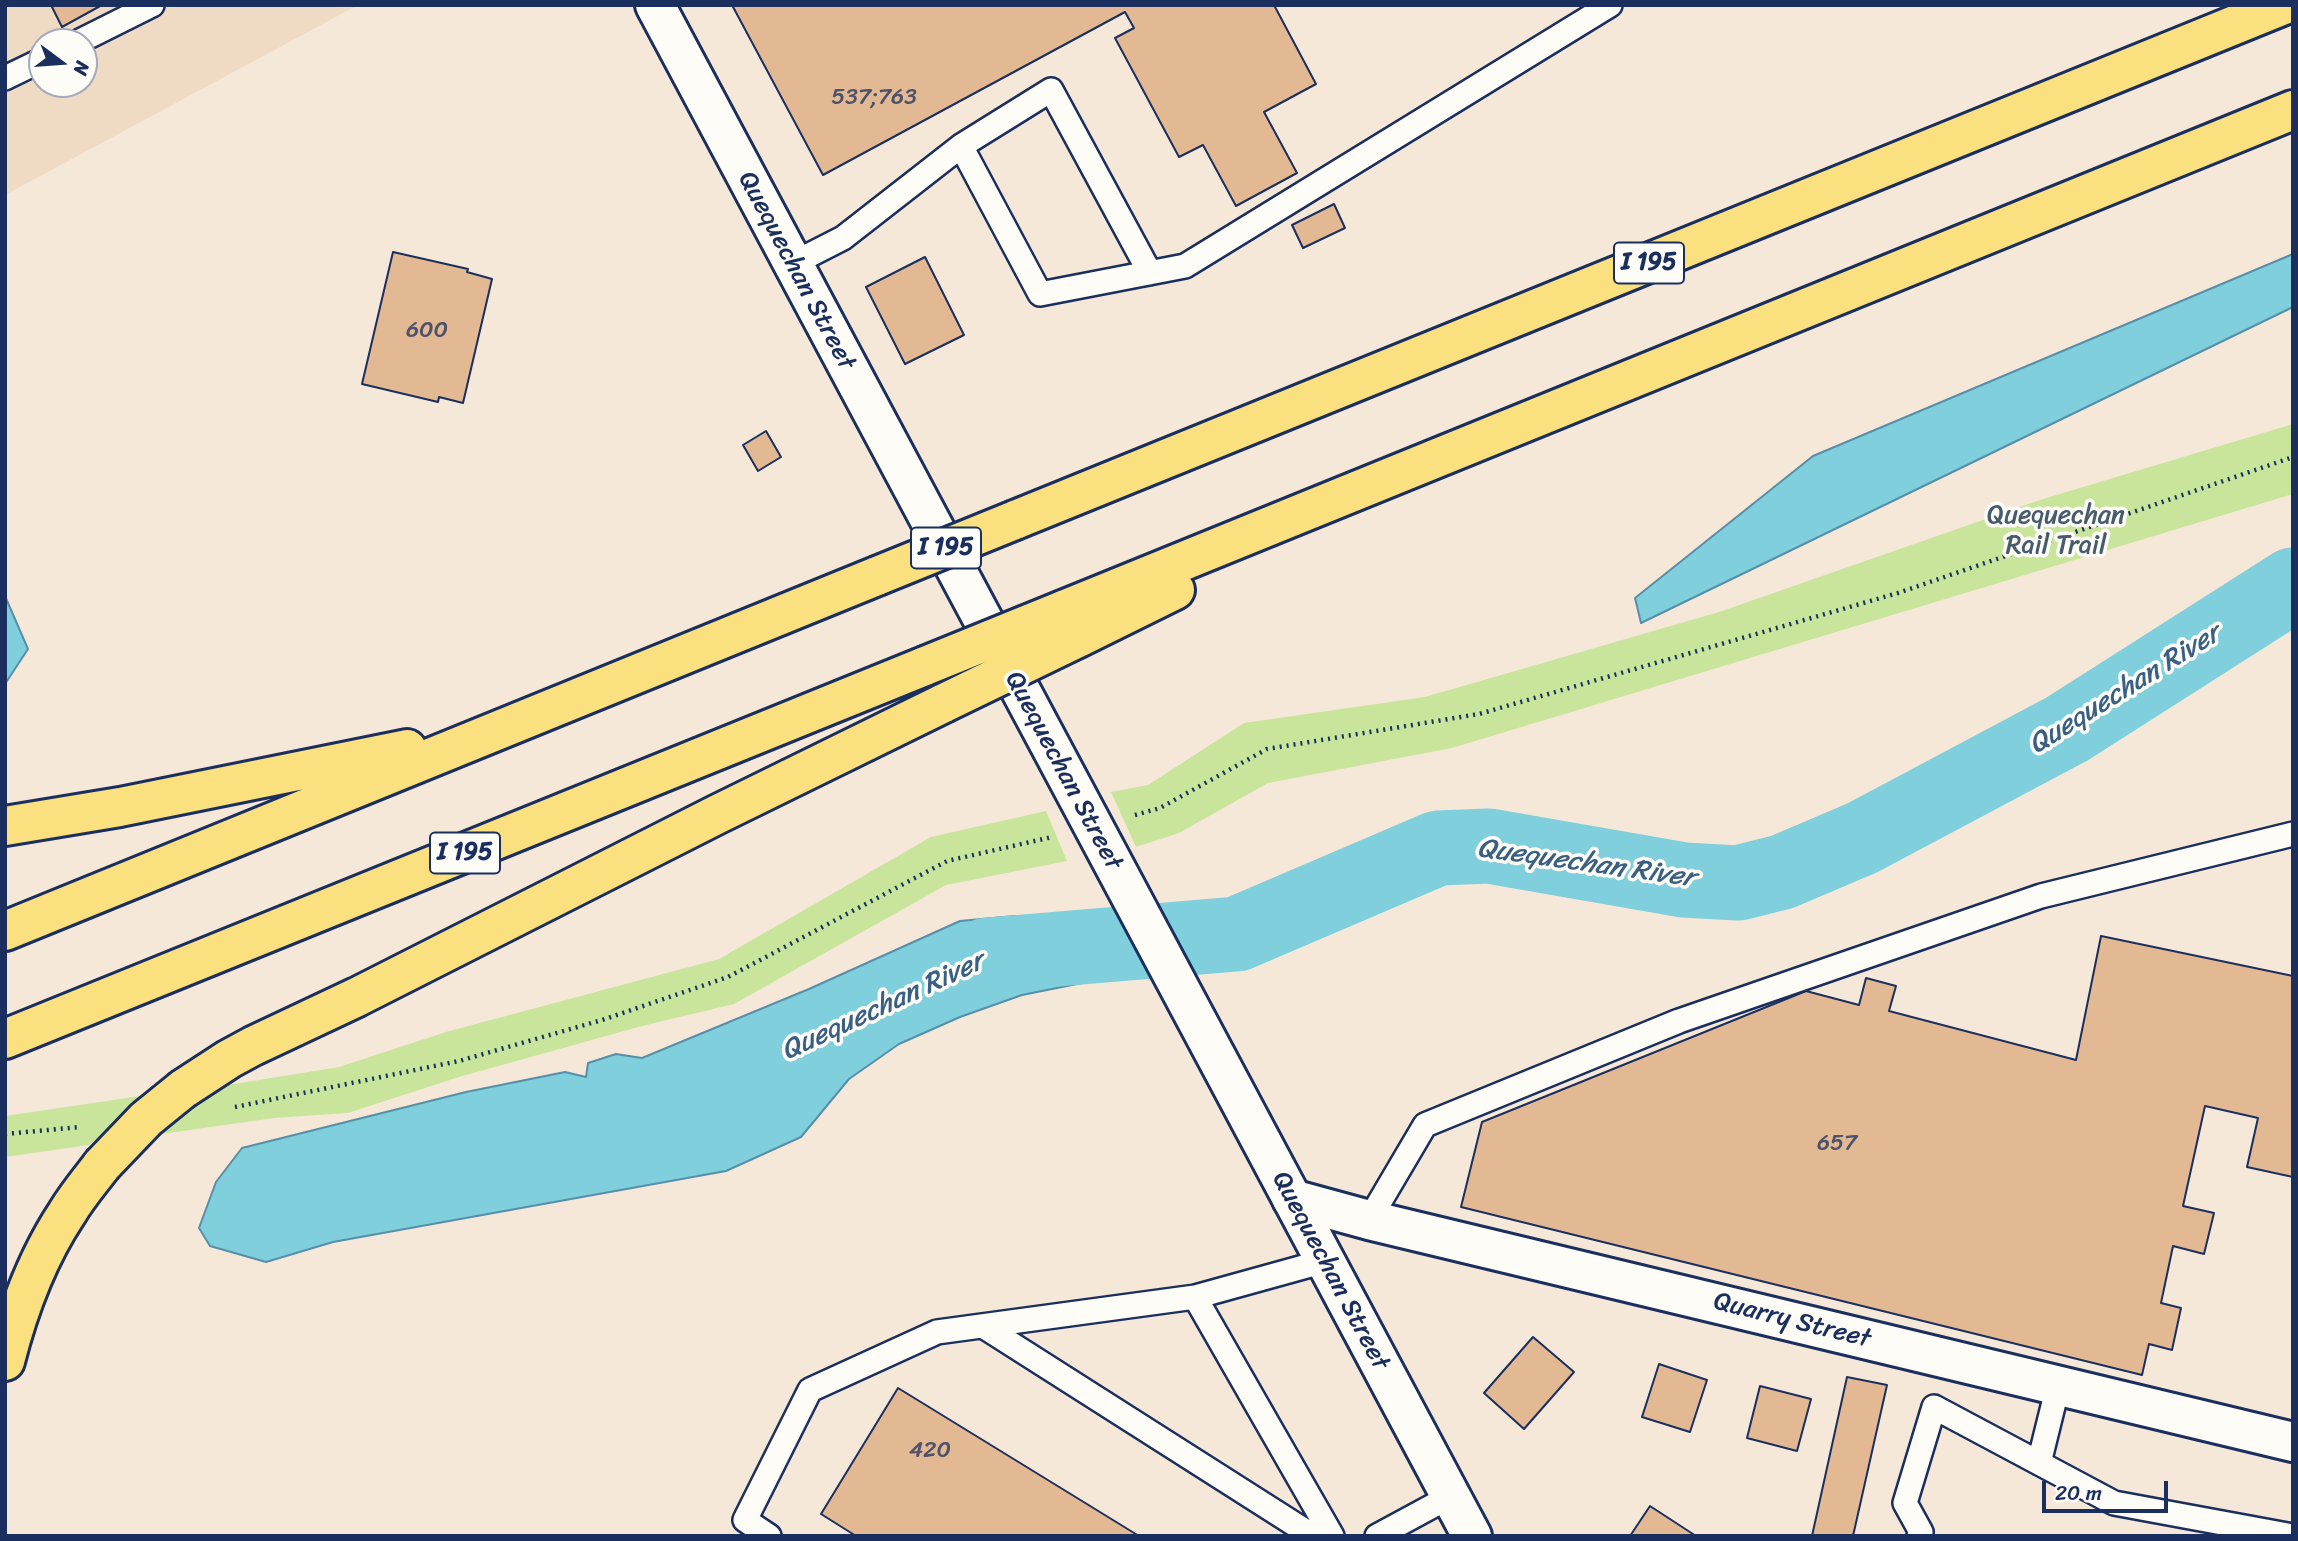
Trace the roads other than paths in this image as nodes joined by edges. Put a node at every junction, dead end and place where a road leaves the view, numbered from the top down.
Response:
1 (152, 5) edge
2 (655, 5) edge
3 (1610, 5) edge
4 (2284, 5) edge
5 (98, 32) edge
6 (28, 67) edge
7 (5, 78) edge
8 (2293, 110) edge
9 (961, 146) junction
10 (792, 264) junction
11 (1150, 272) junction
12 (1070, 624) junction
13 (501, 729) junction
14 (5, 826) edge
15 (2293, 834) edge
16 (5, 931) edge
17 (5, 1039) edge
18 (1292, 1199) junction
19 (1369, 1220) junction
20 (1325, 1261) junction
21 (1195, 1297) junction
22 (983, 1326) junction
23 (5, 1362) edge
24 (2058, 1386) junction
25 (2293, 1443) edge
26 (2039, 1462) junction
27 (1451, 1496) junction
28 (2208, 1528) edge
29 (1923, 1534) edge
30 (769, 1536) edge
31 (1313, 1536) edge
32 (1332, 1536) edge
33 (1377, 1536) edge
34 (1472, 1536) edge
35 (2293, 1536) edge

1 - 5 lane
2 - 10 main road, Quequechan Street
3 - 11 lane
4 - 13 highway, I 195, bridge
6 - 7 lane
8 - 12 highway, I 195
9 - 10 lane
9 - 11 lane
9 - 11 lane
10 - 18 main road, Quequechan Street
12 - 17 highway, I 195, bridge
12 - 23 highway, bridge
13 - 14 highway
13 - 16 highway, I 195
15 - 19 lane
18 - 19 main road, Quarry Street
18 - 20 main road, Quequechan Street
19 - 24 main road, Quarry Street
20 - 21 lane
20 - 27 main road, Quequechan Street
21 - 22 lane
21 - 32 lane
22 - 30 lane
22 - 31 lane
24 - 25 main road, Quarry Street
24 - 26 lane
26 - 28 lane
26 - 29 lane
27 - 33 lane
27 - 34 main road, Quequechan Street
28 - 35 lane

